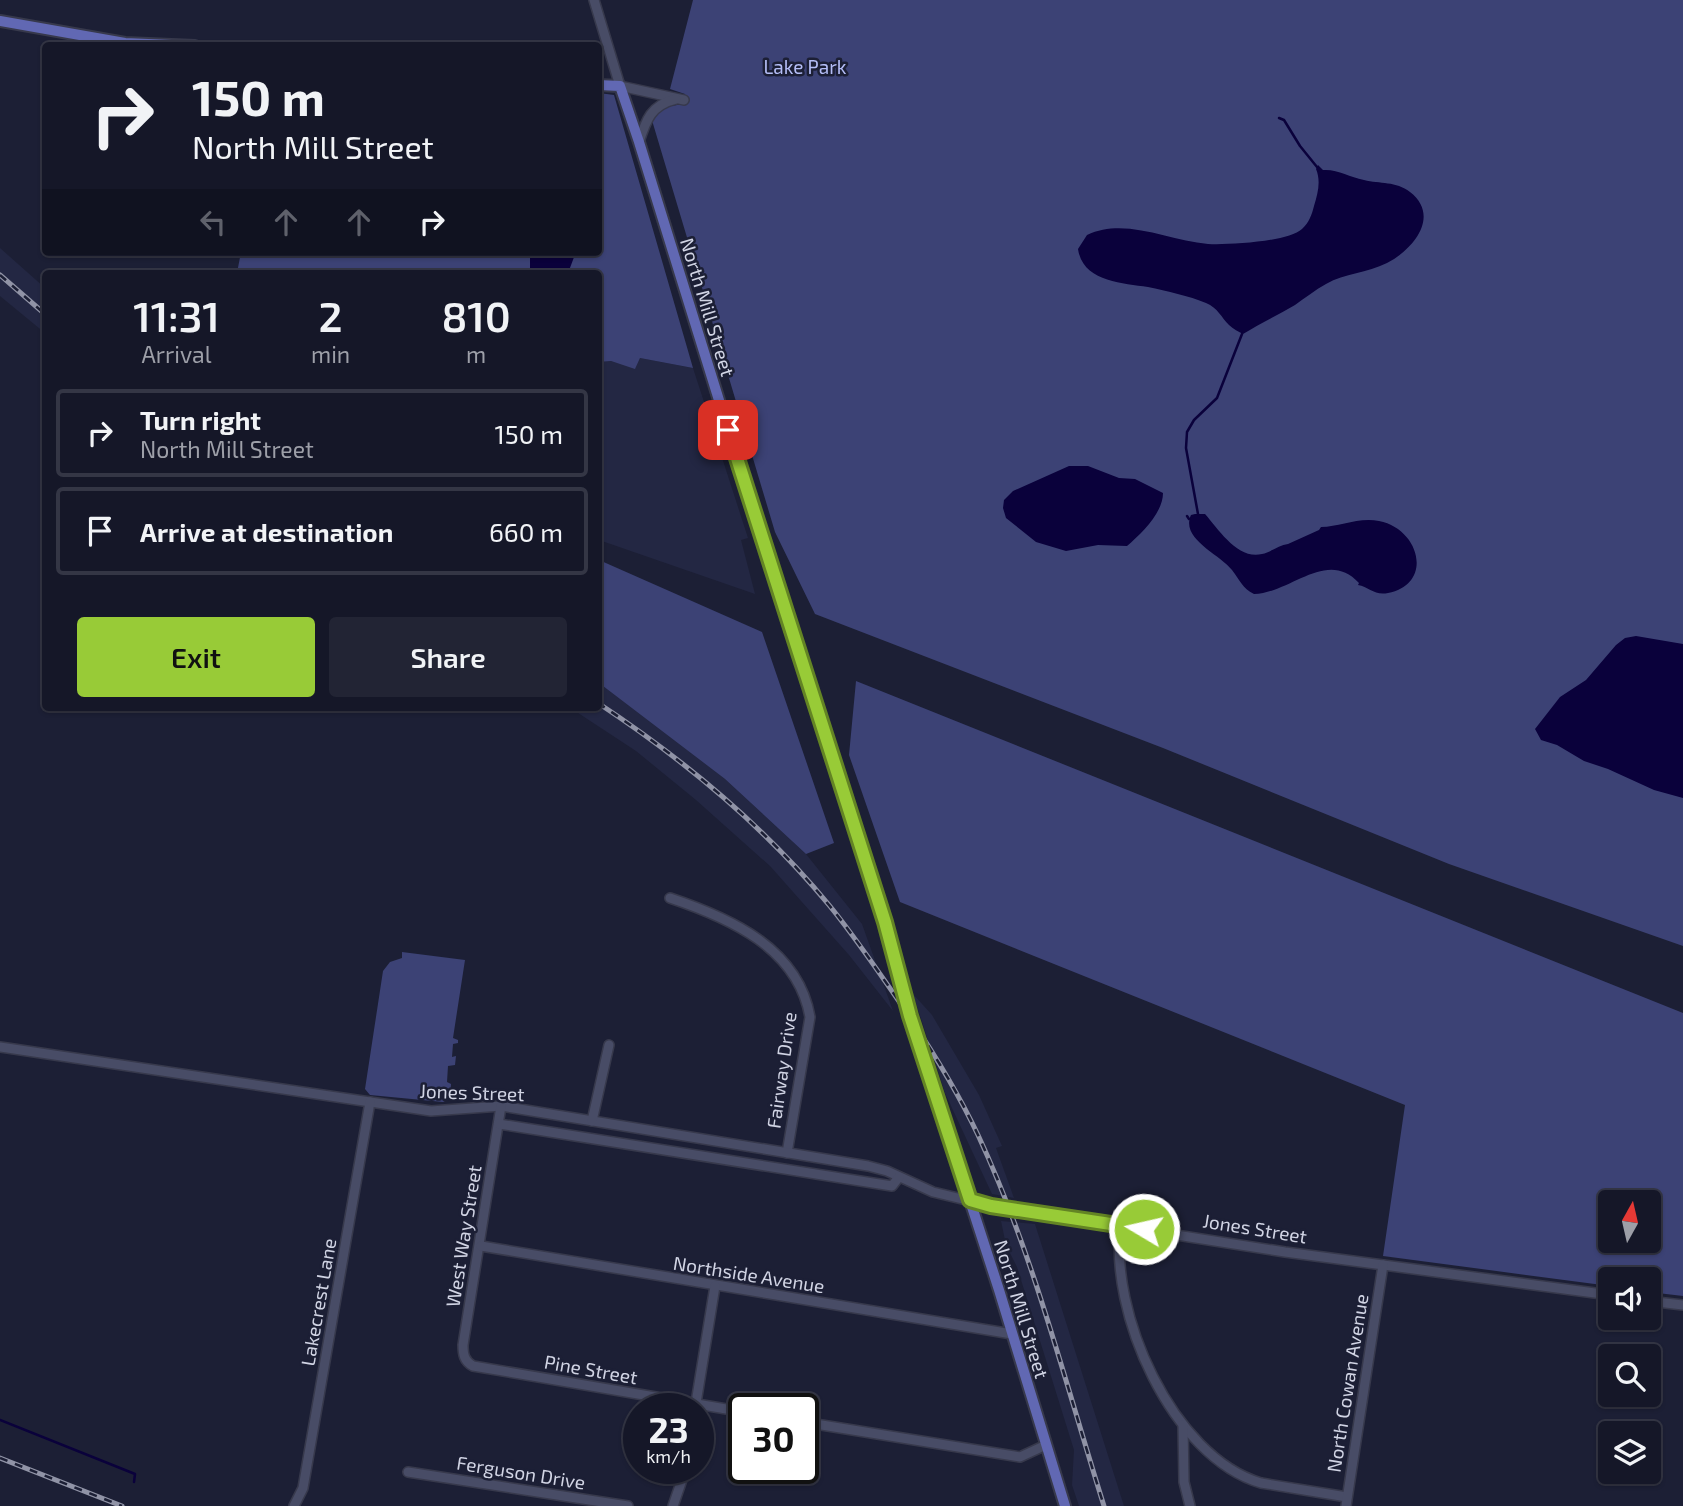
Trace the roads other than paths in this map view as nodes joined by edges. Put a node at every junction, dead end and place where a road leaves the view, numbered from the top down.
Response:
1 (594, 0) edge
2 (0, 21) edge
3 (119, 42) edge
4 (602, 85) edge
5 (620, 86) junction
6 (639, 142) junction
7 (670, 898) dead end
8 (609, 1045) dead end
9 (0, 1047) edge
10 (370, 1102) junction
11 (501, 1107) junction
12 (592, 1121) junction
13 (499, 1124) junction
14 (787, 1153) junction
15 (899, 1177) junction
16 (970, 1200) junction
17 (1121, 1225) junction
18 (481, 1246) junction
19 (1383, 1265) junction
20 (715, 1286) junction
21 (1598, 1293) edge
22 (1661, 1302) edge
23 (1683, 1305) edge
24 (1012, 1334) junction
25 (473, 1366) joint
26 (697, 1393) edge
27 (623, 1394) edge
28 (1183, 1424) junction
29 (819, 1425) edge
30 (1046, 1446) junction
31 (408, 1472) dead end
32 (681, 1484) edge
33 (1346, 1502) edge
34 (294, 1506) edge
35 (628, 1506) edge
36 (673, 1506) edge
37 (1065, 1506) edge
38 (1190, 1506) edge

1 - 5 street, North Mill Street
2 - 3 main road
4 - 5 main road
5 - 6 main road, North Mill Street
5 - 6 street
6 - 16 main road, North Mill Street
7 - 14 street, Fairway Drive
8 - 12 street
9 - 10 street, Jones Street
10 - 11 street, Jones Street
10 - 34 street, Lakecrest Lane
11 - 12 street, Jones Street
11 - 13 street, West Way Street
12 - 14 street, Jones Street
13 - 15 street, Jones Street
13 - 18 street, West Way Street
14 - 15 street, Jones Street
15 - 16 street, Jones Street
16 - 17 street, Jones Street
16 - 24 main road, North Mill Street
17 - 19 street, Jones Street
17 - 28 street
18 - 20 street, Northside Avenue
18 - 25 street, West Way Street
19 - 21 street, Jones Street
19 - 33 street, North Cowan Avenue
20 - 24 street, Northside Avenue
20 - 26 street
22 - 23 street
24 - 30 main road, North Mill Street
25 - 27 street, Pine Street
28 - 33 street
28 - 38 street
29 - 30 street
30 - 37 main road, North Mill Street
31 - 35 street, Ferguson Drive
32 - 36 street

